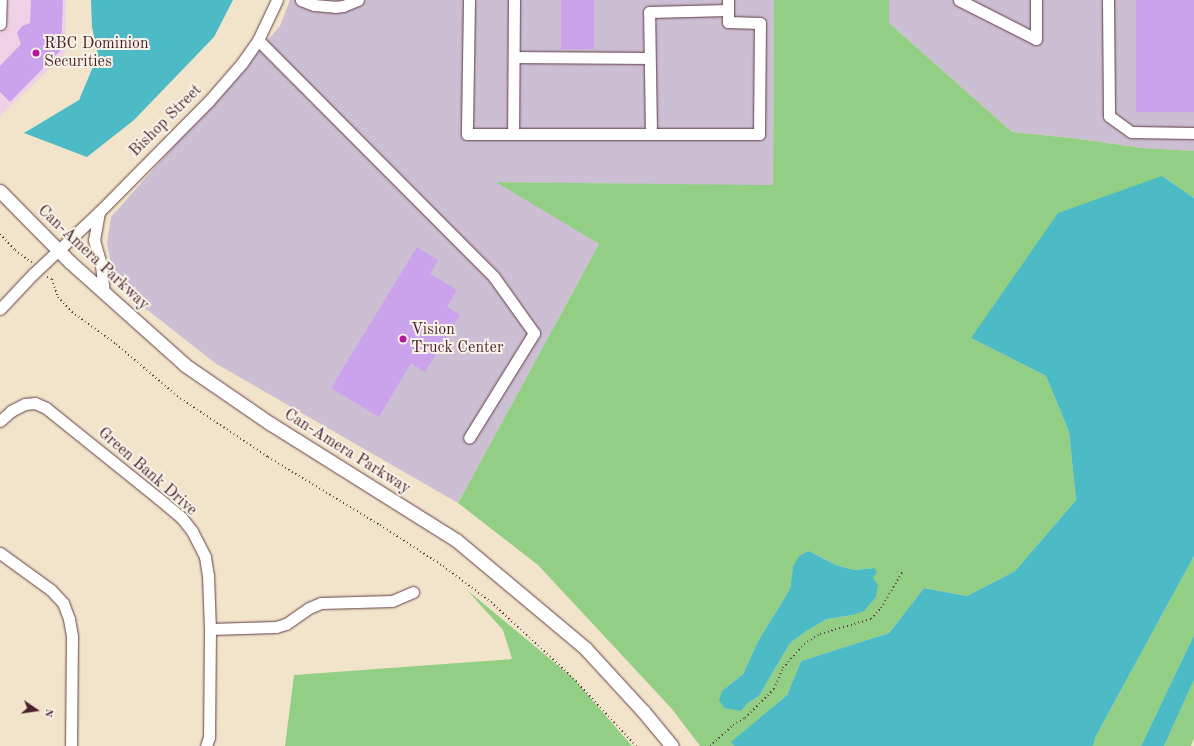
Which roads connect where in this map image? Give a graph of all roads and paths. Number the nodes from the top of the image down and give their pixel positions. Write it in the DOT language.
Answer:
graph roads {
  1 [pos="1,0"];
  2 [pos="277,0"];
  3 [pos="301,0"];
  4 [pos="358,0"];
  5 [pos="469,0"];
  6 [pos="514,0"];
  7 [pos="958,0"];
  8 [pos="1036,0"];
  9 [pos="1108,0"];
  10 [pos="343,3"];
  11 [pos="728,5"];
  12 [pos="0,24"];
  13 [pos="258,40"];
  14 [pos="514,57"];
  15 [pos="650,58"];
  16 [pos="651,133"];
  17 [pos="1194,133"];
  18 [pos="513,134"];
  19 [pos="0,191"];
  20 [pos="99,212"];
  21 [pos="0,234"];
  22 [pos="86,247"];
  23 [pos="58,250"];
  24 [pos="80,251"];
  25 [pos="30,261"];
  26 [pos="47,277"];
  27 [pos="104,292"];
  28 [pos="0,309"];
  29 [pos="0,421"];
  30 [pos="469,438"];
  31 [pos="0,553"];
  32 [pos="903,571"];
  33 [pos="413,592"];
  34 [pos="210,629"];
  35 [pos="71,746"];
  36 [pos="206,746"];
  37 [pos="636,746"];
  38 [pos="672,746"];
  39 [pos="710,746"];
  1 -- 12 [label="street"];
  2 -- 13 [label="street, Bishop Street"];
  3 -- 10 [label="street"];
  4 -- 10 [label="street"];
  5 -- 18 [label="street"];
  6 -- 14 [label="street"];
  7 -- 8 [label="street"];
  9 -- 17 [label="street"];
  11 -- 15 [label="street"];
  11 -- 16 [label="street"];
  13 -- 20 [label="street, Bishop Street"];
  13 -- 30 [label="street"];
  14 -- 15 [label="street"];
  14 -- 18 [label="street"];
  15 -- 16 [label="street"];
  16 -- 18 [label="street"];
  19 -- 23 [label="main road, Can-Amera Parkway"];
  20 -- 23 [label="street, Bishop Street"];
  20 -- 27 [label="street"];
  21 -- 25 [label="path"];
  22 -- 24 [label="path"];
  23 -- 27 [label="main road, Can-Amera Parkway"];
  23 -- 28 [label="street, Bishop Street"];
  26 -- 37 [label="path"];
  27 -- 38 [label="main road, Can-Amera Parkway"];
  29 -- 34 [label="street, Green Bank Drive"];
  31 -- 35 [label="street"];
  32 -- 39 [label="path"];
  33 -- 34 [label="street"];
  34 -- 36 [label="street, Green Bank Drive"];
}
